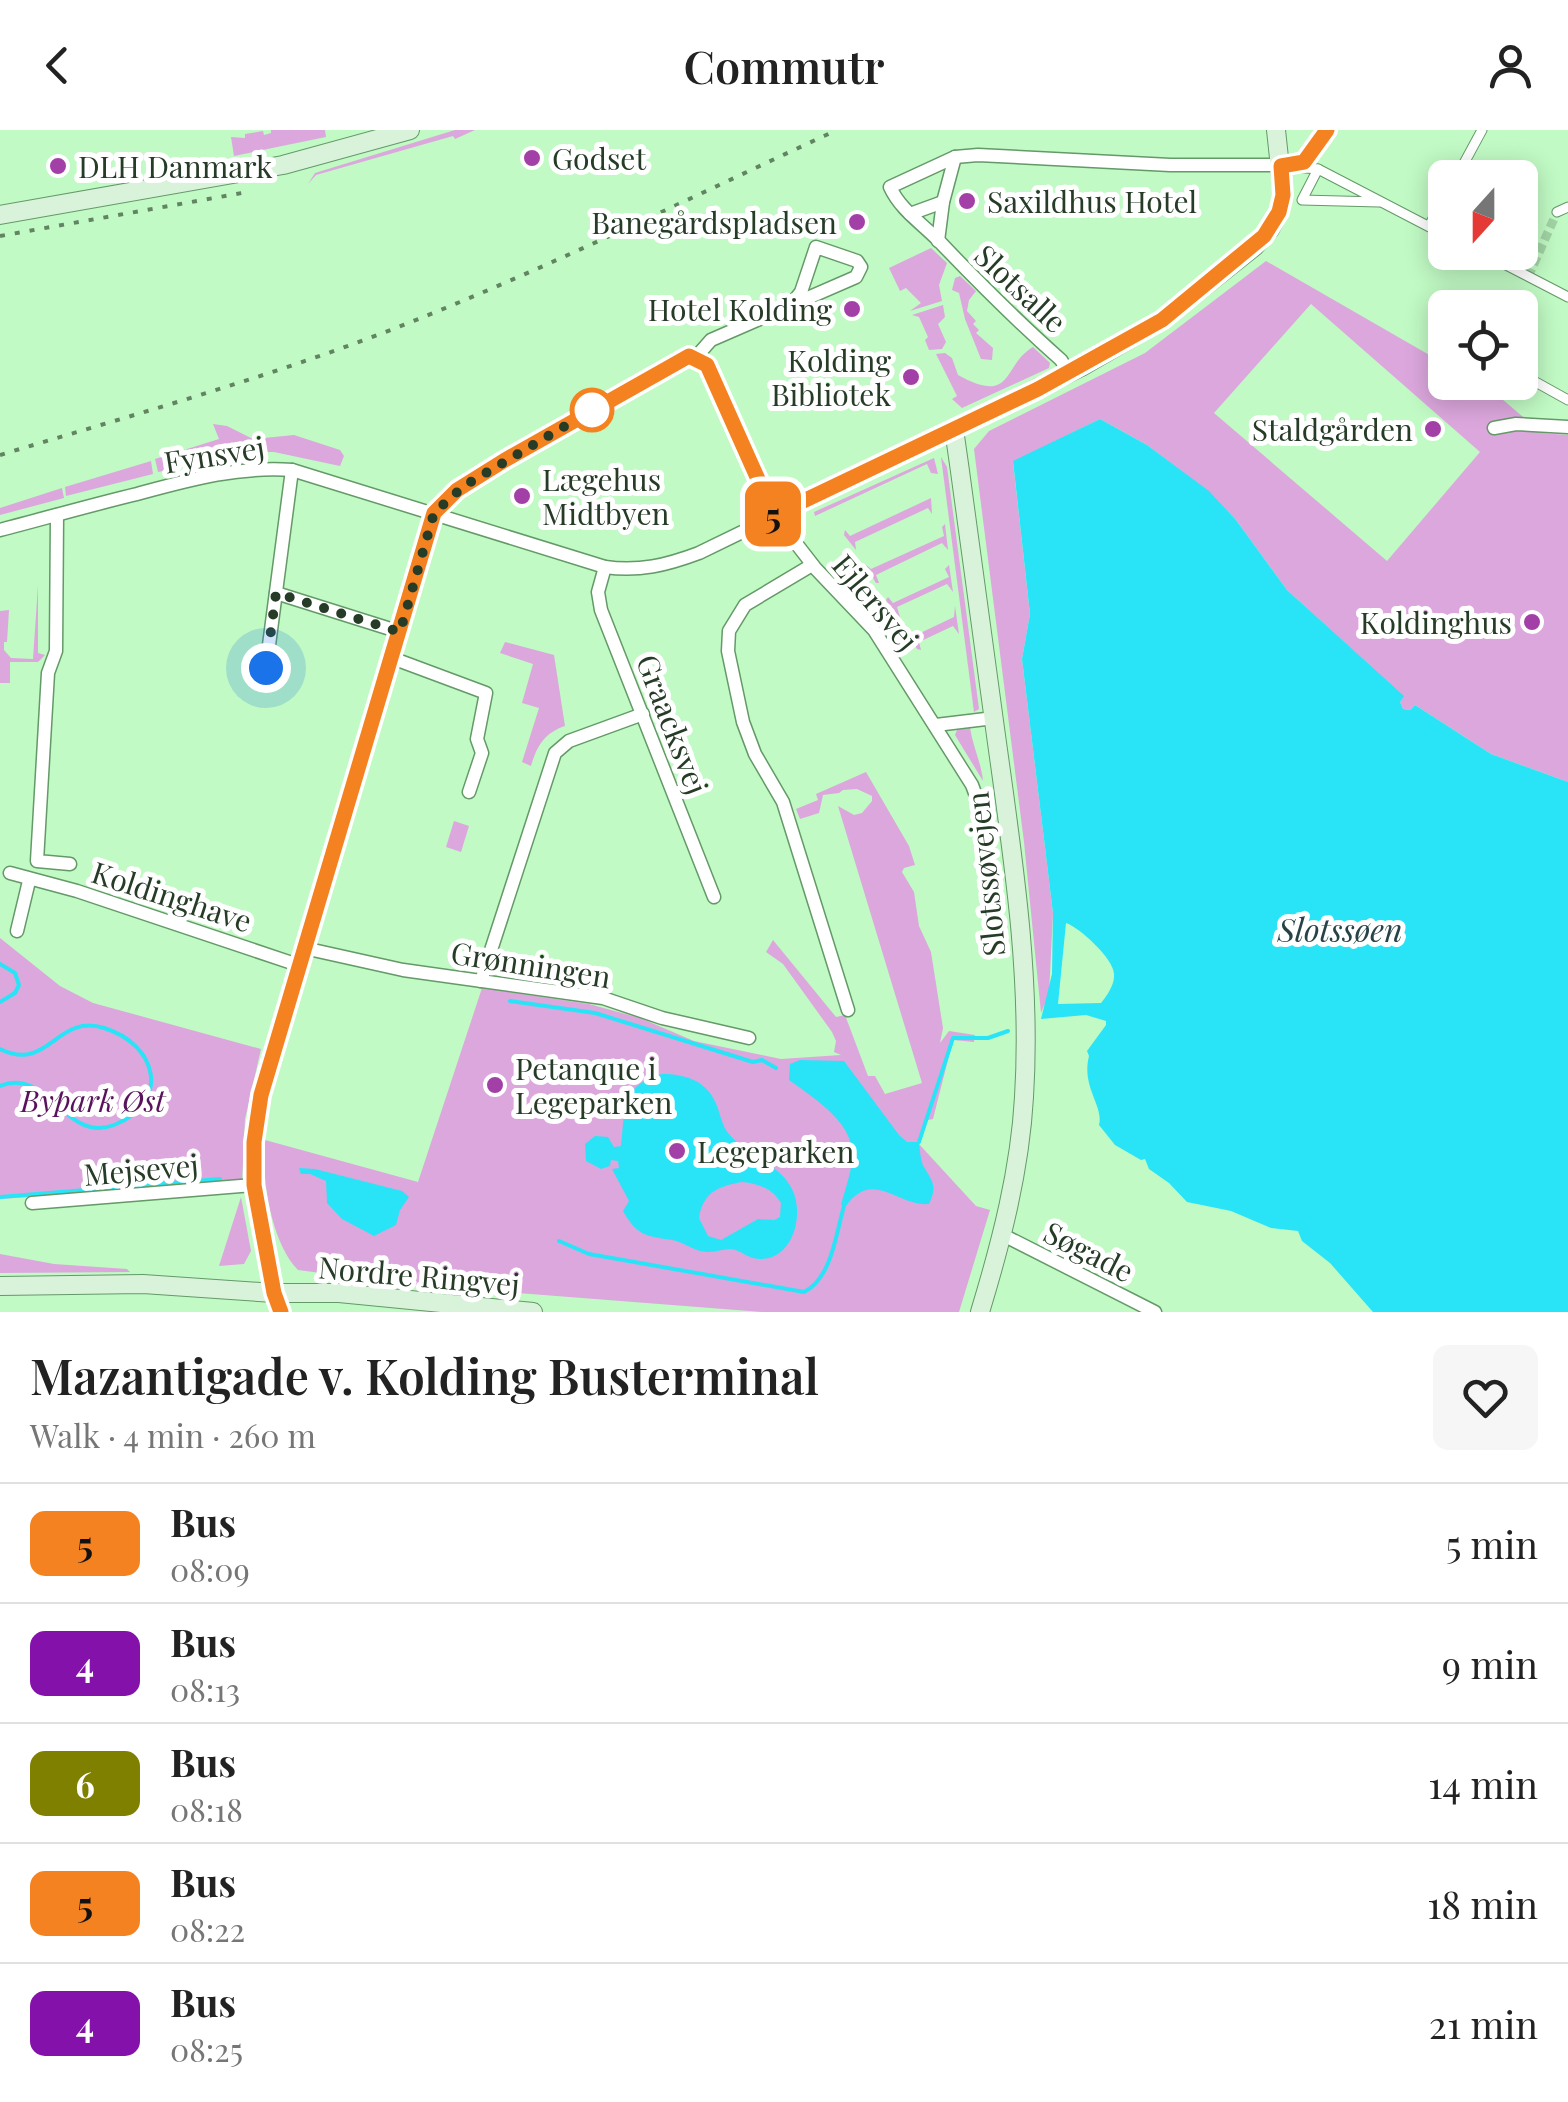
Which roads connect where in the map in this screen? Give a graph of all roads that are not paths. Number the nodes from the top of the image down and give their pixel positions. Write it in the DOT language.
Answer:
graph roads {
  1 [pos="409,130"];
  2 [pos="1276,130"];
  3 [pos="1326,130"];
  4 [pos="1482,130"];
  5 [pos="954,157"];
  6 [pos="1466,160"];
  7 [pos="1281,166"];
  8 [pos="1318,169"];
  9 [pos="943,202"];
  10 [pos="1382,202"];
  11 [pos="1568,207"];
  12 [pos="1557,212"];
  13 [pos="0,214"];
  14 [pos="910,214"];
  15 [pos="1428,225"];
  16 [pos="938,240"];
  17 [pos="1516,270"];
  18 [pos="1568,296"];
  19 [pos="792,302"];
  20 [pos="696,357"];
  21 [pos="1069,372"];
  22 [pos="1538,383"];
  23 [pos="1568,400"];
  24 [pos="1568,427"];
  25 [pos="1494,428"];
  26 [pos="954,429"];
  27 [pos="292,470"];
  28 [pos="434,513"];
  29 [pos="57,515"];
  30 [pos="774,515"];
  31 [pos="0,530"];
  32 [pos="812,565"];
  33 [pos="605,567"];
  34 [pos="276,593"];
  35 [pos="400,632"];
  36 [pos="392,658"];
  37 [pos="266,668"];
  38 [pos="643,714"];
  39 [pos="994,718"];
  40 [pos="936,726"];
  41 [pos="470,792"];
  42 [pos="70,864"];
  43 [pos="986,864"];
  44 [pos="10,873"];
  45 [pos="29,881"];
  46 [pos="714,897"];
  47 [pos="17,931"];
  48 [pos="304,948"];
  49 [pos="298,965"];
  50 [pos="481,981"];
  51 [pos="848,1010"];
  52 [pos="749,1038"];
  53 [pos="254,1185"];
  54 [pos="32,1203"];
  55 [pos="1001,1234"];
  56 [pos="0,1286"];
  57 [pos="274,1293"];
  58 [pos="280,1312"];
  59 [pos="534,1312"];
  60 [pos="980,1312"];
  61 [pos="1155,1312"];
  1 -- 13 [label="main road"];
  2 -- 7 [label="main road"];
  3 -- 7 [label="street"];
  4 -- 6 [label="street"];
  5 -- 7 [label="street"];
  5 -- 9 [label="street"];
  5 -- 14 [label="street"];
  7 -- 8 [label="street"];
  7 -- 21 [label="main road"];
  8 -- 10 [label="street"];
  8 -- 10 [label="street"];
  9 -- 14 [label="street"];
  9 -- 16 [label="street"];
  10 -- 15 [label="street"];
  11 -- 12 [label="street"];
  14 -- 16 [label="street"];
  16 -- 21 [label="street, Slotsalle"];
  17 -- 18 [label="street"];
  19 -- 19 [label="street"];
  19 -- 20 [label="street"];
  20 -- 28 [label="street"];
  20 -- 30 [label="street, Ejlersvej"];
  21 -- 26 [label="main road"];
  22 -- 23 [label="street"];
  24 -- 25 [label="street"];
  26 -- 30 [label="street, Fynsvej"];
  26 -- 39 [label="main road, Slotssøvejen"];
  27 -- 28 [label="street, Fynsvej"];
  27 -- 29 [label="street, Fynsvej"];
  27 -- 34 [label="street"];
  28 -- 33 [label="street, Fynsvej"];
  28 -- 35 [label="street"];
  29 -- 31 [label="street, Fynsvej"];
  29 -- 42 [label="street"];
  30 -- 32 [label="street, Ejlersvej"];
  30 -- 33 [label="street, Fynsvej"];
  32 -- 40 [label="street, Ejlersvej"];
  32 -- 51 [label="street"];
  33 -- 38 [label="street, Graacksvej"];
  34 -- 35 [label="street"];
  34 -- 37 [label="street"];
  35 -- 36 [label="street"];
  36 -- 41 [label="street"];
  36 -- 48 [label="street"];
  38 -- 46 [label="street, Graacksvej"];
  38 -- 50 [label="street"];
  39 -- 40 [label="street"];
  39 -- 55 [label="main road, Slotssøvejen"];
  40 -- 43 [label="street, Ejlersvej"];
  44 -- 45 [label="street, Koldinghave"];
  45 -- 47 [label="street"];
  45 -- 49 [label="street, Koldinghave"];
  48 -- 49 [label="street"];
  48 -- 50 [label="street, Grønningen"];
  49 -- 53 [label="street"];
  50 -- 52 [label="street, Grønningen"];
  53 -- 54 [label="street, Mejsevej"];
  53 -- 57 [label="street"];
  55 -- 60 [label="main road, Slotssøvejen"];
  55 -- 61 [label="street, Søgade"];
  56 -- 57 [label="main road, Nordre Ringvej"];
  57 -- 58 [label="street"];
  57 -- 59 [label="main road, Nordre Ringvej"];
}
